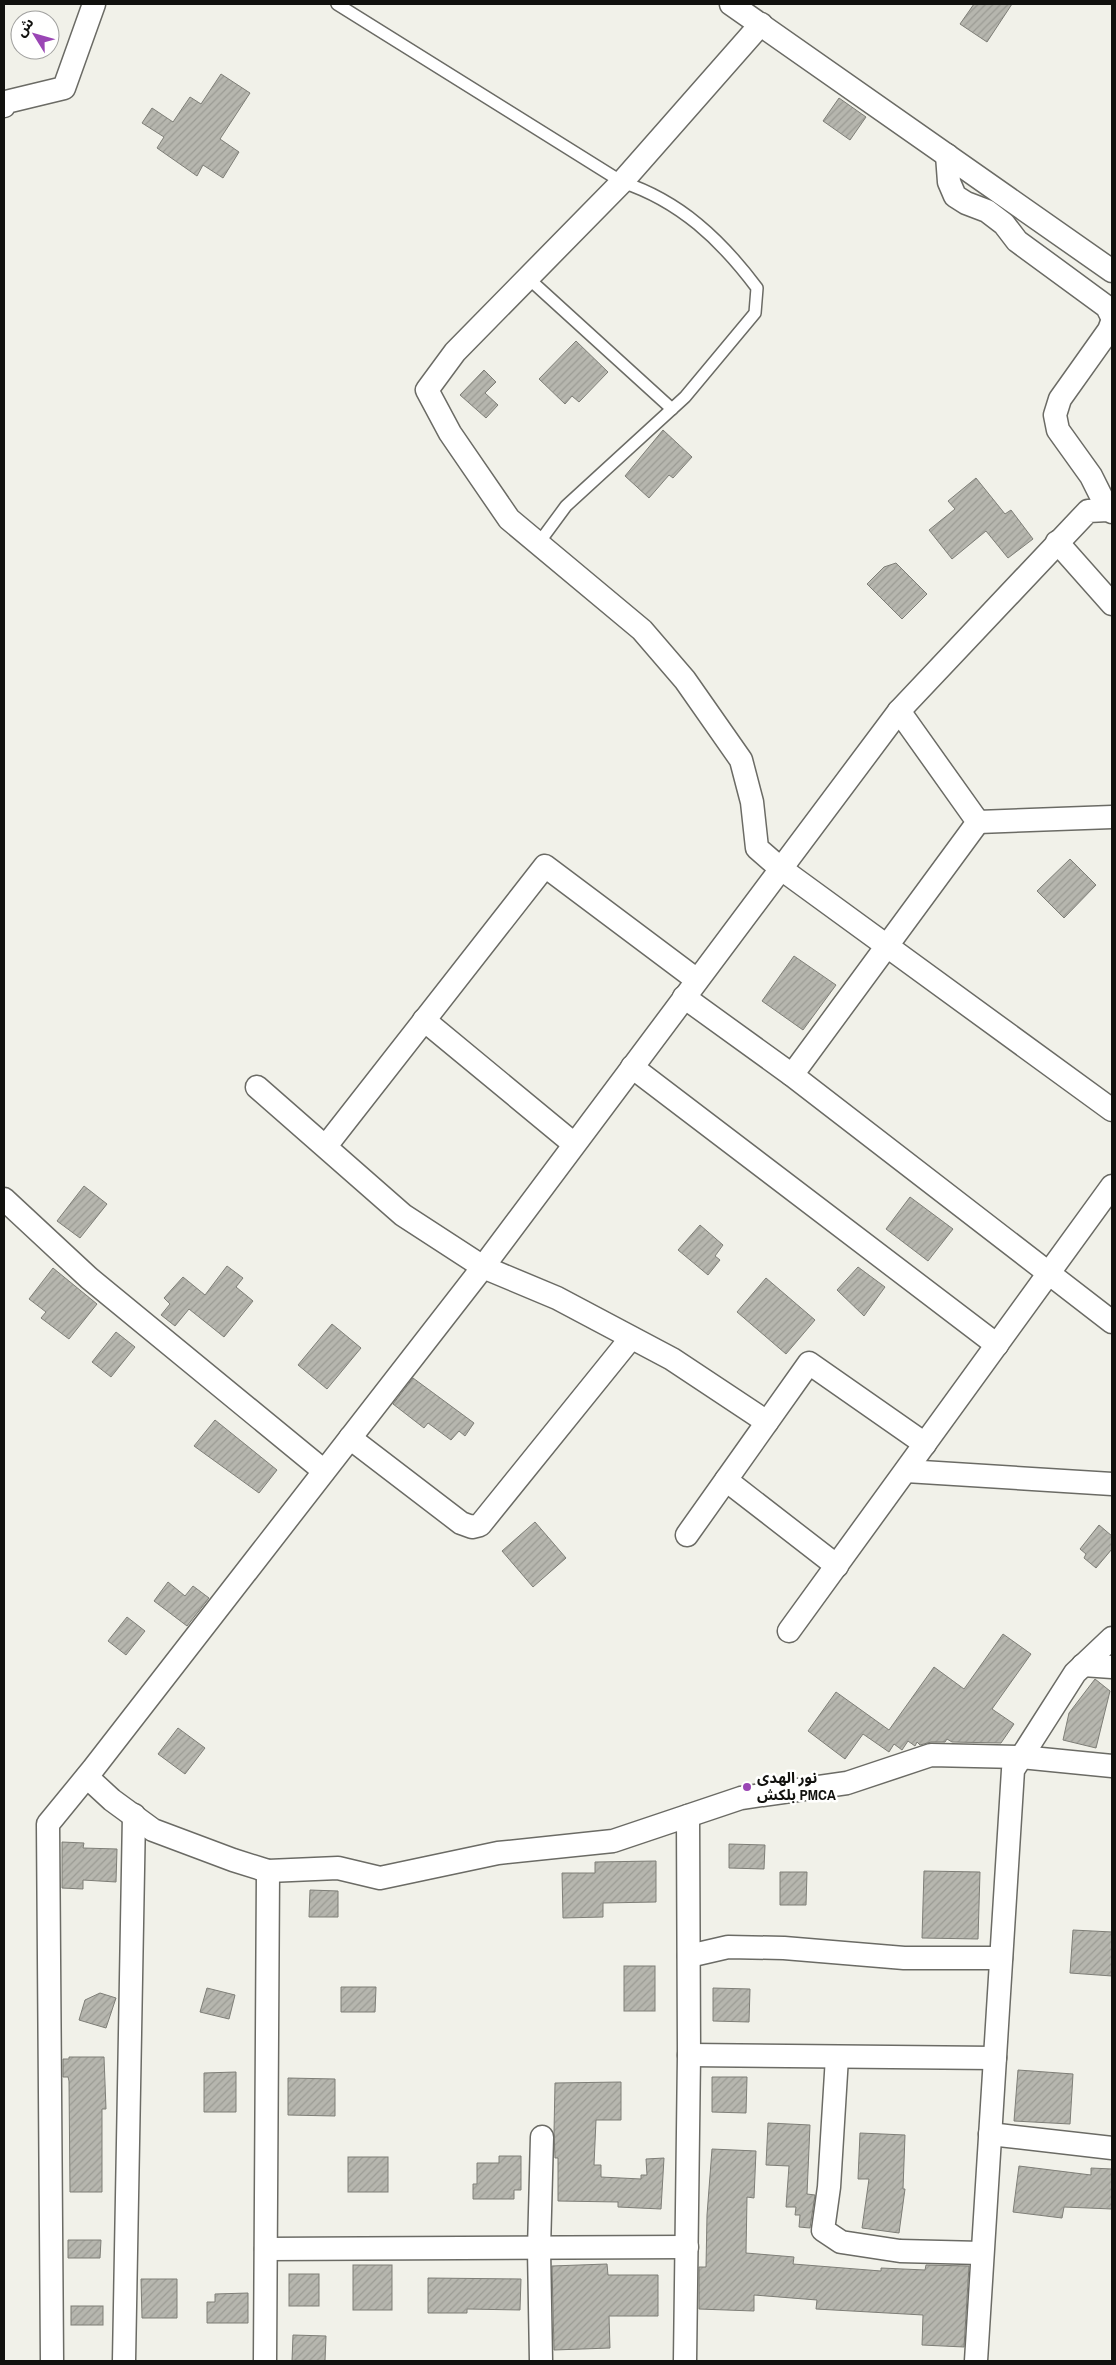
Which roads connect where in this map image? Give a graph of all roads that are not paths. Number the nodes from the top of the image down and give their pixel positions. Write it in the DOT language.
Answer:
graph roads {
  1 [pos="94,4"];
  2 [pos="337,4"];
  3 [pos="731,4"];
  4 [pos="761,24"];
  5 [pos="4,106"];
  6 [pos="947,155"];
  7 [pos="622,182"];
  8 [pos="1112,271"];
  9 [pos="528,278"];
  10 [pos="1112,317"];
  11 [pos="1112,322"];
  12 [pos="672,409"];
  13 [pos="1110,511"];
  14 [pos="1057,542"];
  15 [pos="538,544"];
  16 [pos="1112,604"];
  17 [pos="899,710"];
  18 [pos="1112,817"];
  19 [pos="978,822"];
  20 [pos="780,868"];
  21 [pos="888,946"];
  22 [pos="691,988"];
  23 [pos="424,1020"];
  24 [pos="632,1067"];
  25 [pos="792,1075"];
  26 [pos="257,1087"];
  27 [pos="1112,1110"];
  28 [pos="574,1144"];
  29 [pos="326,1146"];
  30 [pos="1112,1186"];
  31 [pos="4,1199"];
  32 [pos="483,1267"];
  33 [pos="1049,1274"];
  34 [pos="1112,1322"];
  35 [pos="632,1338"];
  36 [pos="997,1345"];
  37 [pos="767,1422"];
  38 [pos="350,1438"];
  39 [pos="925,1444"];
  40 [pos="324,1471"];
  41 [pos="906,1471"];
  42 [pos="726,1480"];
  43 [pos="1112,1484"];
  44 [pos="687,1535"];
  45 [pos="837,1566"];
  46 [pos="789,1631"];
  47 [pos="1112,1638"];
  48 [pos="1083,1666"];
  49 [pos="1112,1667"];
  50 [pos="1021,1757"];
  51 [pos="1112,1766"];
  52 [pos="87,1777"];
  53 [pos="134,1815"];
  54 [pos="688,1816"];
  55 [pos="268,1871"];
  56 [pos="689,1956"];
  57 [pos="1001,1958"];
  58 [pos="689,2055"];
  59 [pos="837,2057"];
  60 [pos="995,2058"];
  61 [pos="990,2134"];
  62 [pos="542,2137"];
  63 [pos="1112,2148"];
  64 [pos="687,2247"];
  65 [pos="266,2249"];
  66 [pos="539,2249"];
  67 [pos="981,2253"];
  68 [pos="52,2361"];
  69 [pos="124,2361"];
  70 [pos="265,2361"];
  71 [pos="541,2361"];
  72 [pos="685,2361"];
  73 [pos="976,2361"];
  1 -- 5 [label="street"];
  2 -- 7 [label="lane"];
  3 -- 4 [label="street"];
  4 -- 6 [label="street"];
  4 -- 7 [label="street"];
  6 -- 8 [label="street"];
  6 -- 10 [label="street"];
  7 -- 9 [label="street"];
  7 -- 12 [label="lane"];
  9 -- 12 [label="lane"];
  9 -- 15 [label="street"];
  11 -- 13 [label="street"];
  12 -- 15 [label="lane"];
  13 -- 14 [label="street"];
  14 -- 16 [label="street"];
  14 -- 17 [label="street"];
  15 -- 20 [label="street"];
  17 -- 19 [label="street"];
  17 -- 20 [label="street"];
  18 -- 19 [label="street"];
  19 -- 21 [label="street"];
  20 -- 21 [label="street"];
  20 -- 22 [label="street"];
  21 -- 25 [label="street"];
  21 -- 27 [label="street"];
  22 -- 23 [label="street"];
  22 -- 24 [label="street"];
  22 -- 25 [label="street"];
  23 -- 28 [label="street"];
  23 -- 29 [label="street"];
  24 -- 28 [label="street"];
  24 -- 36 [label="street"];
  25 -- 33 [label="street"];
  26 -- 29 [label="street"];
  28 -- 32 [label="street"];
  29 -- 32 [label="street"];
  30 -- 33 [label="street"];
  31 -- 40 [label="street"];
  32 -- 35 [label="street"];
  32 -- 38 [label="street"];
  33 -- 34 [label="street"];
  33 -- 36 [label="street"];
  35 -- 37 [label="street"];
  35 -- 38 [label="street"];
  36 -- 39 [label="street"];
  37 -- 39 [label="street"];
  37 -- 42 [label="street"];
  38 -- 40 [label="street"];
  39 -- 41 [label="street"];
  40 -- 52 [label="street"];
  41 -- 43 [label="street"];
  41 -- 45 [label="street"];
  42 -- 44 [label="street"];
  42 -- 45 [label="street"];
  45 -- 46 [label="street"];
  47 -- 48 [label="street"];
  48 -- 49 [label="street"];
  48 -- 50 [label="street"];
  50 -- 51 [label="street"];
  50 -- 54 [label="street"];
  50 -- 57 [label="street"];
  52 -- 53 [label="street"];
  52 -- 68 [label="street"];
  53 -- 55 [label="street"];
  53 -- 69 [label="street"];
  54 -- 55 [label="street"];
  54 -- 56 [label="street"];
  55 -- 65 [label="street"];
  56 -- 57 [label="street"];
  56 -- 58 [label="street"];
  57 -- 60 [label="street"];
  58 -- 59 [label="street"];
  58 -- 64 [label="street"];
  59 -- 60 [label="street"];
  59 -- 67 [label="street"];
  60 -- 61 [label="street"];
  61 -- 63 [label="street"];
  61 -- 67 [label="street"];
  62 -- 66 [label="street"];
  64 -- 66 [label="street"];
  64 -- 72 [label="street"];
  65 -- 66 [label="street"];
  65 -- 70 [label="street"];
  66 -- 71 [label="street"];
  67 -- 73 [label="street"];
}
